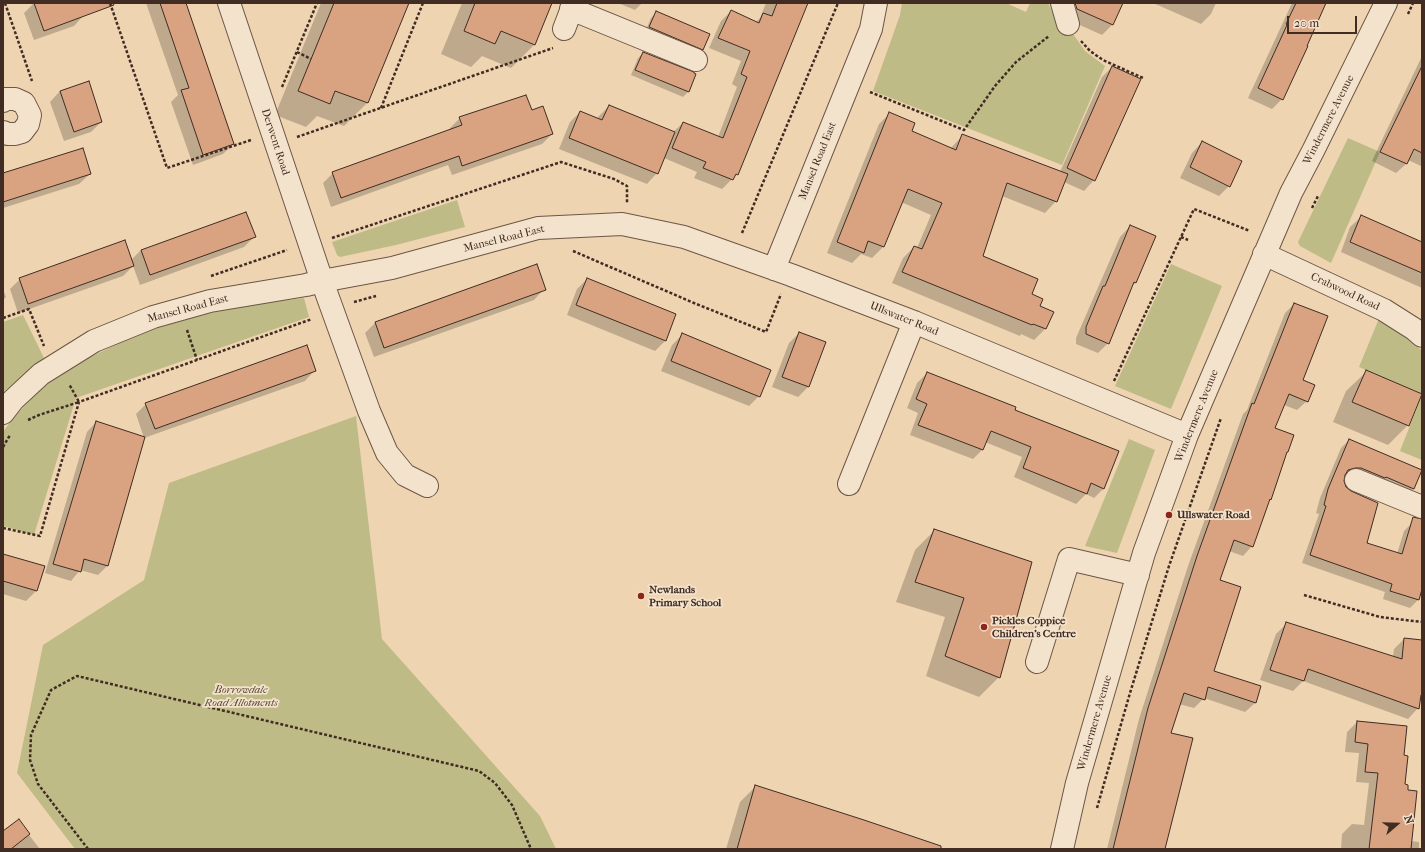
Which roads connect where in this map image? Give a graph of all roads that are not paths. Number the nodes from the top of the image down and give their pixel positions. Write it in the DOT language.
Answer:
graph roads {
  1 [pos="229,3"];
  2 [pos="876,3"];
  3 [pos="1062,3"];
  4 [pos="1386,3"];
  5 [pos="570,14"];
  6 [pos="1068,24"];
  7 [pos="696,60"];
  8 [pos="4,98"];
  9 [pos="3,132"];
  10 [pos="1267,247"];
  11 [pos="774,269"];
  12 [pos="322,280"];
  13 [pos="914,322"];
  14 [pos="1422,336"];
  15 [pos="8,422"];
  16 [pos="1187,436"];
  17 [pos="1356,480"];
  18 [pos="849,484"];
  19 [pos="427,486"];
  20 [pos="1422,507"];
  21 [pos="1138,575"];
  22 [pos="1037,662"];
  23 [pos="1062,849"];
  1 -- 12 [label="street, Derwent Road"];
  2 -- 11 [label="street, Mansel Road East"];
  3 -- 6 [label="street"];
  4 -- 10 [label="street, Windermere Avenue"];
  5 -- 7 [label="street"];
  8 -- 9 [label="street"];
  10 -- 14 [label="street, Crabwood Road"];
  10 -- 16 [label="street, Windermere Avenue"];
  11 -- 12 [label="street, Mansel Road East"];
  11 -- 13 [label="street, Ullswater Road"];
  12 -- 15 [label="street, Mansel Road East"];
  12 -- 19 [label="street, Derwent Road"];
  13 -- 16 [label="street, Ullswater Road"];
  13 -- 18 [label="street"];
  16 -- 21 [label="street, Windermere Avenue"];
  17 -- 20 [label="street"];
  21 -- 22 [label="street"];
  21 -- 23 [label="street, Windermere Avenue"];
}
